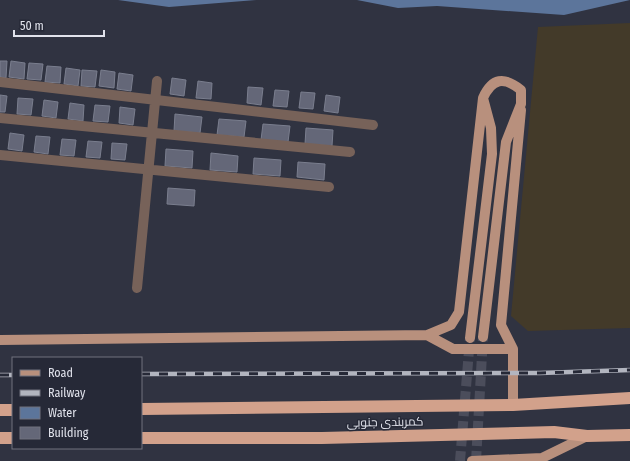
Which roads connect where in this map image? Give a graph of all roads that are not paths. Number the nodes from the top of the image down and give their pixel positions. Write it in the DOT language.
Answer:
graph roads {
  1 [pos="157,81"];
  2 [pos="0,82"];
  3 [pos="483,98"];
  4 [pos="155,100"];
  5 [pos="521,104"];
  6 [pos="0,118"];
  7 [pos="373,125"];
  8 [pos="152,133"];
  9 [pos="350,152"];
  10 [pos="0,155"];
  11 [pos="148,170"];
  12 [pos="328,187"];
  13 [pos="137,288"];
  14 [pos="427,335"];
  15 [pos="483,337"];
  16 [pos="470,338"];
  17 [pos="0,340"];
  18 [pos="513,349"];
  19 [pos="630,398"];
  20 [pos="512,405"];
  21 [pos="142,409"];
  22 [pos="0,410"];
  23 [pos="12,410"];
  24 [pos="630,435"];
  25 [pos="587,436"];
  26 [pos="0,438"];
  27 [pos="12,438"];
  28 [pos="142,438"];
  29 [pos="524,460"];
  30 [pos="472,461"];
  1 -- 4 [label="lane"];
  2 -- 4 [label="lane"];
  3 -- 5 [label="main road"];
  3 -- 14 [label="main road"];
  3 -- 16 [label="main road"];
  4 -- 7 [label="lane"];
  4 -- 8 [label="lane"];
  5 -- 15 [label="main road"];
  5 -- 18 [label="main road"];
  6 -- 8 [label="lane"];
  8 -- 9 [label="lane"];
  8 -- 11 [label="lane"];
  10 -- 11 [label="lane"];
  11 -- 12 [label="lane"];
  11 -- 13 [label="lane"];
  14 -- 17 [label="main road"];
  14 -- 18 [label="main road"];
  18 -- 20 [label="main road"];
  19 -- 20 [label="highway, کمربندی جنوبی"];
  20 -- 21 [label="highway, کمربندی جنوبی"];
  22 -- 23 [label="highway"];
  24 -- 25 [label="highway, کمربندی جنوبی"];
  25 -- 28 [label="highway, کمربندی جنوبی"];
  25 -- 29 [label="main road"];
  26 -- 27 [label="highway"];
  29 -- 30 [label="main road"];
}
